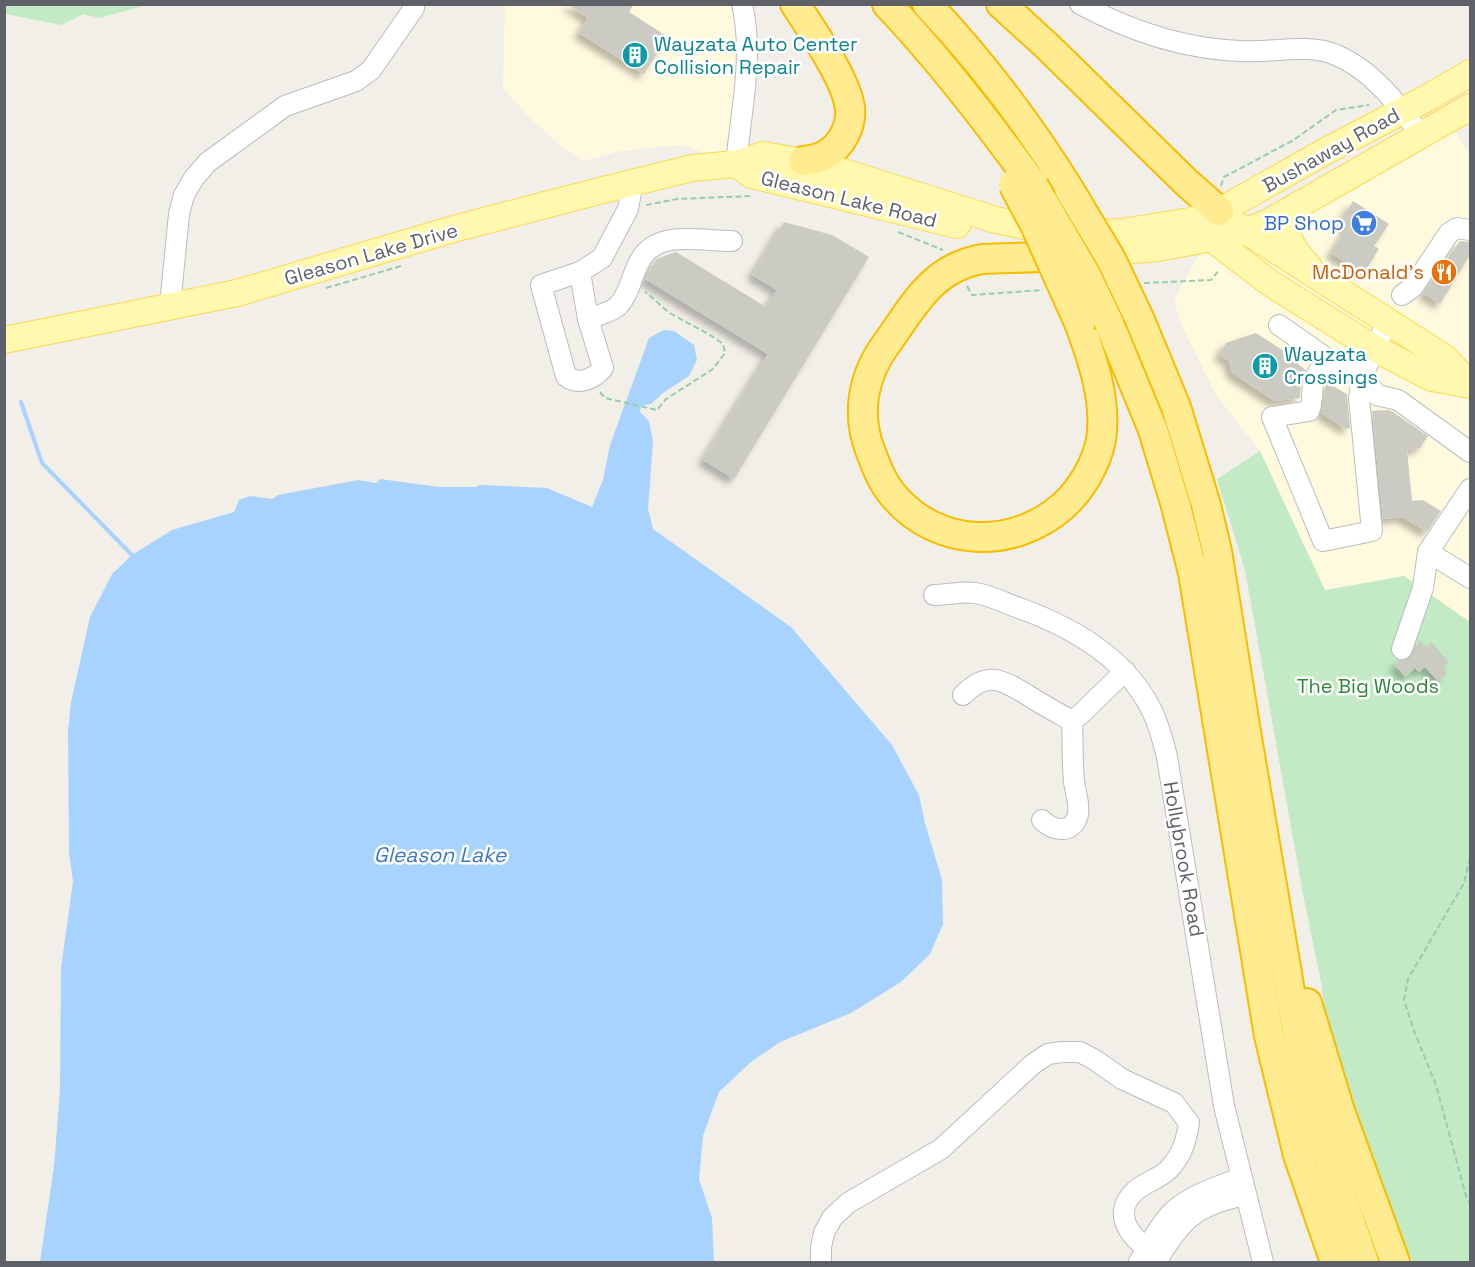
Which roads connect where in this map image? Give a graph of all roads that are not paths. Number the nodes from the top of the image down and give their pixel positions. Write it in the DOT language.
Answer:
graph roads {
  1 [pos="742,4"];
  2 [pos="795,4"];
  3 [pos="888,4"];
  4 [pos="927,4"];
  5 [pos="1001,4"];
  6 [pos="1026,4"];
  7 [pos="1080,4"];
  8 [pos="414,8"];
  9 [pos="1470,73"];
  10 [pos="1470,107"];
  11 [pos="1403,110"];
  12 [pos="1421,136"];
  13 [pos="1152,149"];
  14 [pos="803,161"];
  15 [pos="736,164"];
  16 [pos="633,182"];
  17 [pos="1024,185"];
  18 [pos="1301,202"];
  19 [pos="1219,211"];
  20 [pos="1190,221"];
  21 [pos="1244,230"];
  22 [pos="1470,230"];
  23 [pos="1212,238"];
  24 [pos="732,241"];
  25 [pos="1085,255"];
  26 [pos="580,272"];
  27 [pos="1321,280"];
  28 [pos="1402,295"];
  29 [pos="170,306"];
  30 [pos="588,319"];
  31 [pos="1387,322"];
  32 [pos="1279,325"];
  33 [pos="4,340"];
  34 [pos="1374,348"];
  35 [pos="1326,358"];
  36 [pos="1362,377"];
  37 [pos="1470,385"];
  38 [pos="1470,452"];
  39 [pos="1470,489"];
  40 [pos="1428,552"];
  41 [pos="1470,578"];
  42 [pos="934,595"];
  43 [pos="1402,649"];
  44 [pos="1125,671"];
  45 [pos="963,695"];
  46 [pos="1072,721"];
  47 [pos="1042,820"];
  48 [pos="1278,922"];
  49 [pos="1352,1147"];
  50 [pos="1243,1187"];
  51 [pos="1150,1257"];
  52 [pos="821,1263"];
  53 [pos="1263,1263"];
  54 [pos="1335,1263"];
  55 [pos="1364,1263"];
  56 [pos="1395,1263"];
  57 [pos="1405,1263"];
  1 -- 15 [label="street"];
  2 -- 14 [label="highway"];
  3 -- 17 [label="highway"];
  4 -- 48 [label="highway, bridge"];
  5 -- 13 [label="highway"];
  6 -- 13 [label="highway"];
  7 -- 11 [label="street"];
  8 -- 29 [label="street"];
  9 -- 11 [label="main road, Bushaway Road"];
  10 -- 12 [label="main road, Bushaway Road"];
  11 -- 12 [label="street"];
  11 -- 19 [label="main road, Bushaway Road"];
  12 -- 18 [label="main road, Bushaway Road"];
  13 -- 19 [label="highway"];
  14 -- 15 [label="main road, Gleason Lake Road"];
  14 -- 20 [label="main road, Gleason Lake Road"];
  15 -- 16 [label="main road, Gleason Lake Drive"];
  15 -- 25 [label="main road, Gleason Lake Road"];
  16 -- 26 [label="street"];
  16 -- 29 [label="main road, Gleason Lake Drive"];
  17 -- 25 [label="highway, bridge"];
  17 -- 54 [label="highway, bridge"];
  18 -- 21 [label="main road, Bushaway Road"];
  18 -- 27 [label="main road"];
  19 -- 20 [label="main road, Bushaway Road"];
  19 -- 21 [label="main road"];
  20 -- 23 [label="main road"];
  21 -- 23 [label="main road, Bushaway Road"];
  21 -- 27 [label="main road"];
  22 -- 28 [label="street"];
  23 -- 25 [label="main road, Gleason Lake Road"];
  23 -- 34 [label="main road"];
  24 -- 30 [label="street"];
  26 -- 30 [label="street"];
  26 -- 30 [label="street"];
  27 -- 31 [label="main road"];
  29 -- 33 [label="main road, Gleason Lake Drive"];
  31 -- 34 [label="street"];
  31 -- 37 [label="main road"];
  32 -- 35 [label="street"];
  34 -- 36 [label="street"];
  34 -- 37 [label="main road"];
  35 -- 36 [label="street"];
  35 -- 36 [label="street"];
  36 -- 38 [label="street"];
  39 -- 40 [label="street"];
  40 -- 41 [label="street"];
  40 -- 43 [label="street"];
  42 -- 44 [label="street, Hollybrook Road"];
  44 -- 46 [label="street"];
  44 -- 50 [label="street, Hollybrook Road"];
  45 -- 46 [label="street"];
  46 -- 47 [label="street"];
  48 -- 49 [label="highway"];
  48 -- 55 [label="highway"];
  49 -- 56 [label="highway"];
  49 -- 57 [label="highway"];
  50 -- 51 [label="street"];
  50 -- 53 [label="street, Hollybrook Road"];
  51 -- 52 [label="street"];
}
